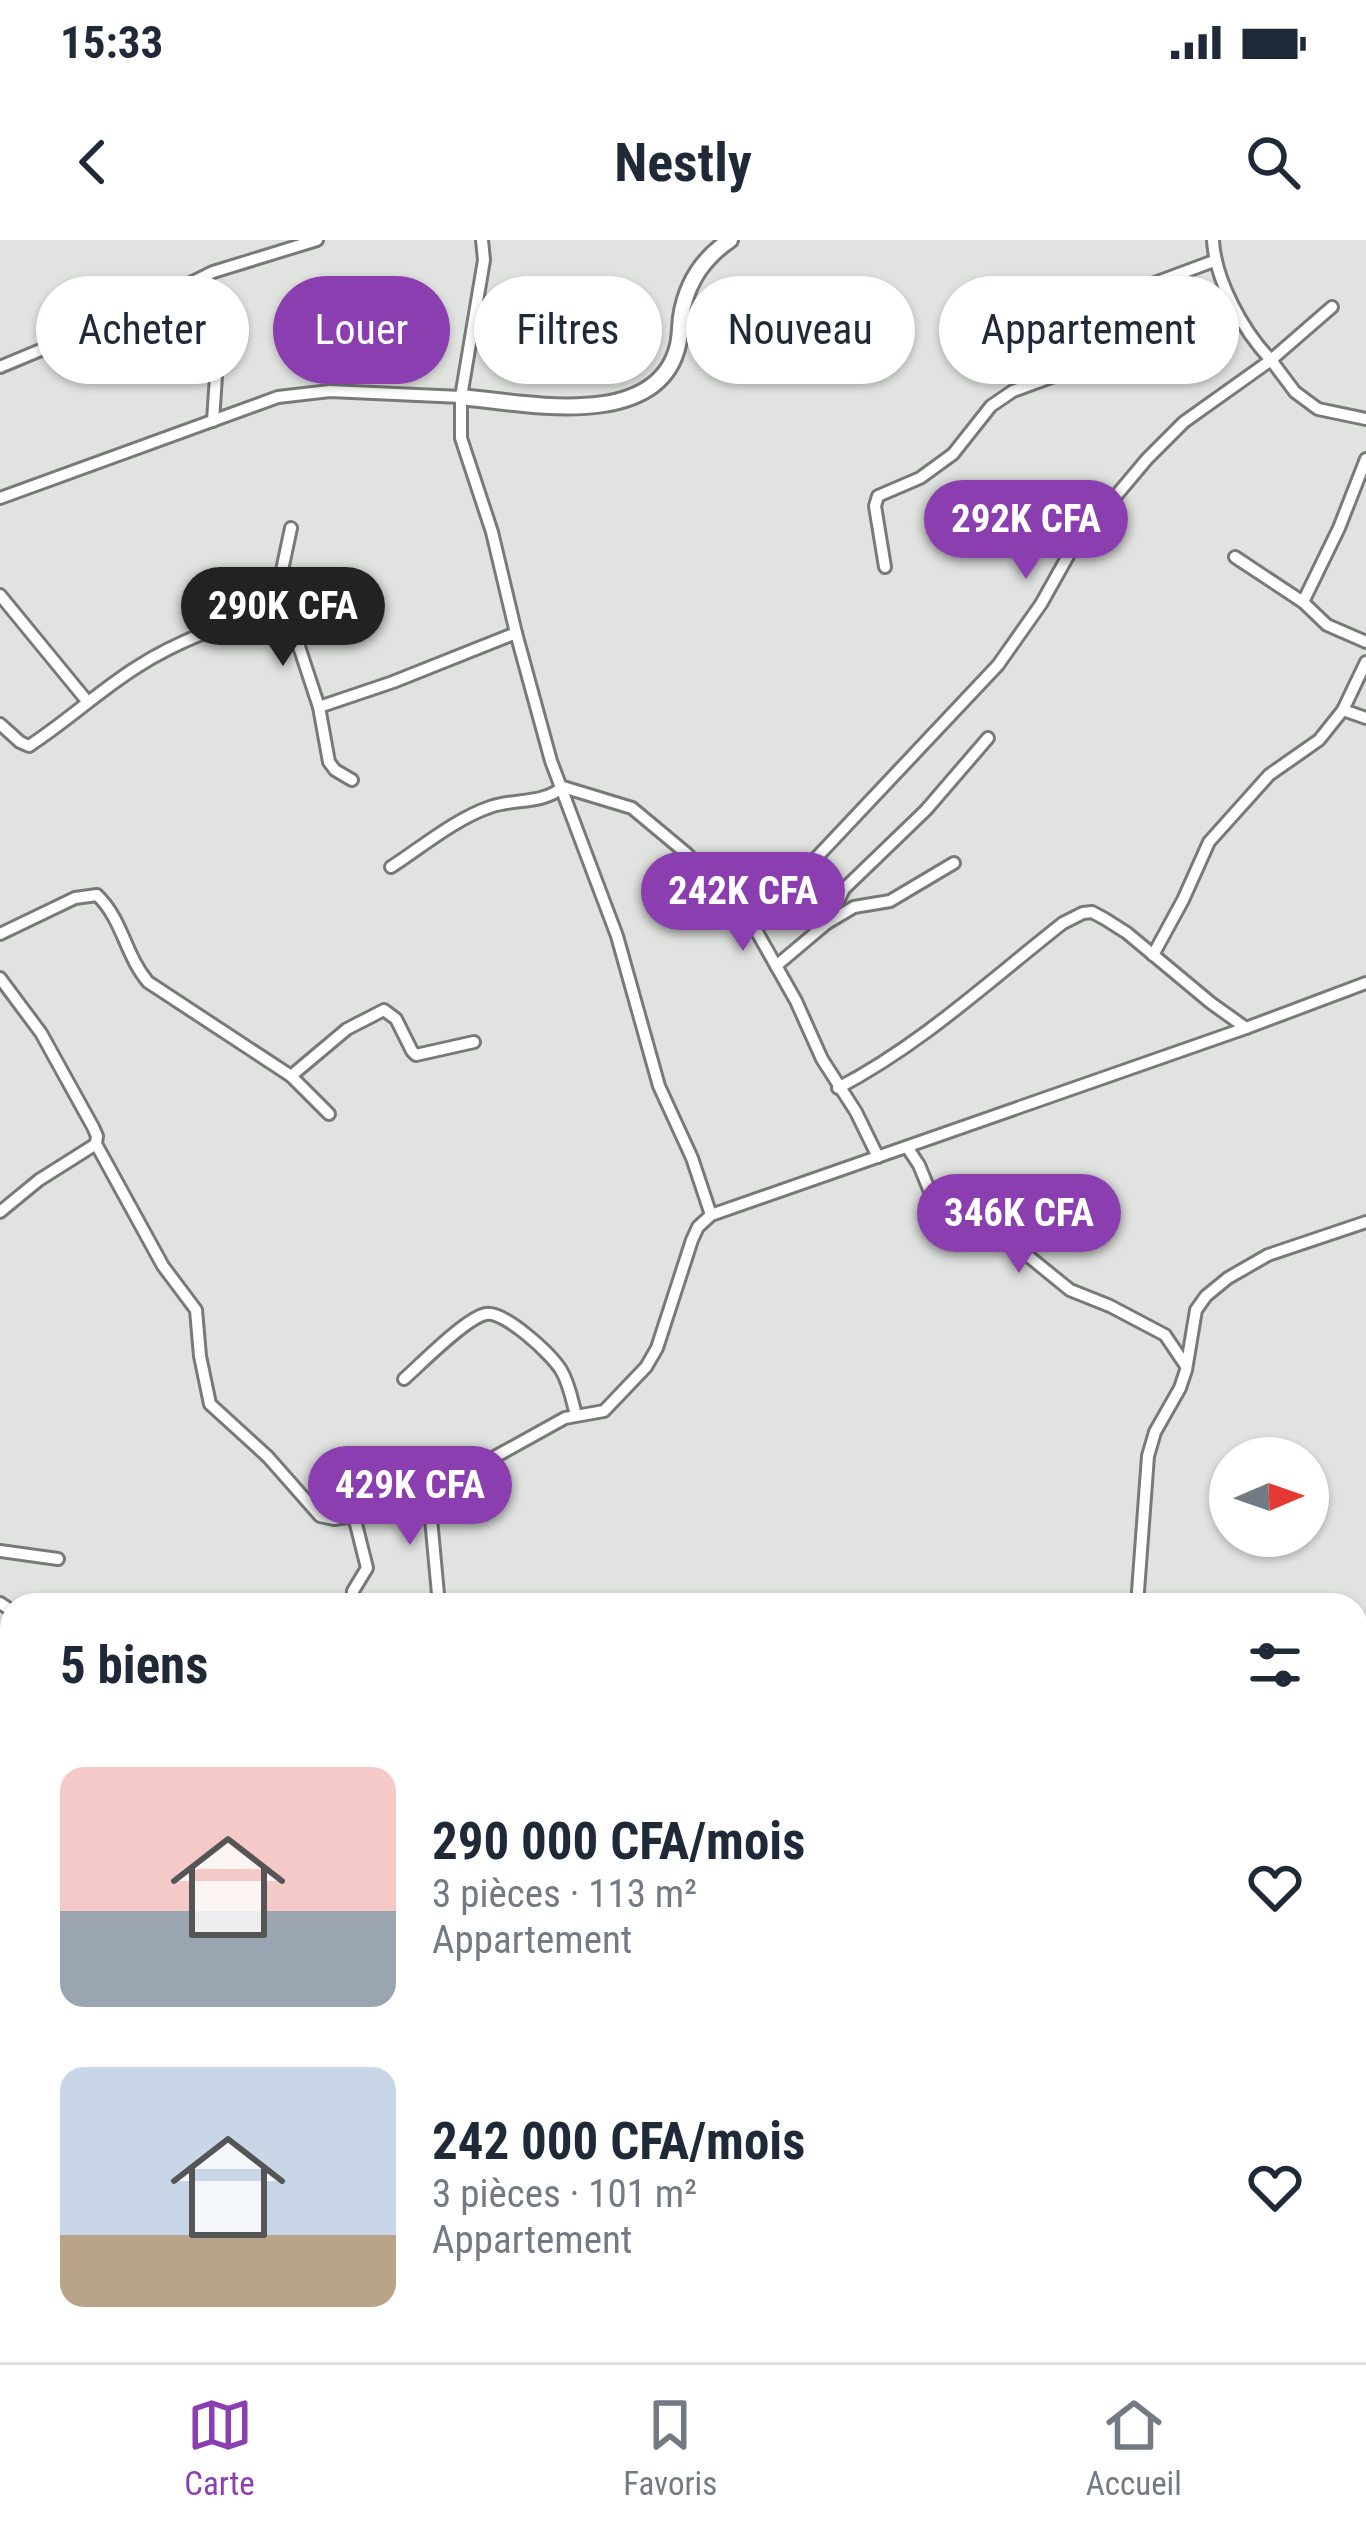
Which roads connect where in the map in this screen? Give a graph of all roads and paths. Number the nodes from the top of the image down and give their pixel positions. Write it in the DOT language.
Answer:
graph roads {
  1 [pos="317,240"];
  2 [pos="482,240"];
  3 [pos="1214,240"];
  4 [pos="722,243"];
  5 [pos="1214,261"];
  6 [pos="206,276"];
  7 [pos="1174,276"];
  8 [pos="1332,307"];
  9 [pos="1241,321"];
  10 [pos="36,352"];
  11 [pos="1271,360"];
  12 [pos="0,367"];
  13 [pos="216,384"];
  14 [pos="461,397"];
  15 [pos="1366,419"];
  16 [pos="213,421"];
  17 [pos="1366,460"];
  18 [pos="0,498"];
  19 [pos="292,528"];
  20 [pos="1235,557"];
  21 [pos="885,567"];
  22 [pos="0,596"];
  23 [pos="1303,602"];
  24 [pos="285,604"];
  25 [pos="516,633"];
  26 [pos="1366,643"];
  27 [pos="1366,662"];
  28 [pos="87,701"];
  29 [pos="319,707"];
  30 [pos="1343,710"];
  31 [pos="1366,718"];
  32 [pos="0,724"];
  33 [pos="988,738"];
  34 [pos="352,780"];
  35 [pos="563,787"];
  36 [pos="954,863"];
  37 [pos="391,867"];
  38 [pos="827,923"];
  39 [pos="753,925"];
  40 [pos="0,934"];
  41 [pos="1153,956"];
  42 [pos="776,966"];
  43 [pos="0,978"];
  44 [pos="1366,982"];
  45 [pos="1246,1028"];
  46 [pos="474,1042"];
  47 [pos="291,1076"];
  48 [pos="838,1088"];
  49 [pos="328,1114"];
  50 [pos="96,1144"];
  51 [pos="907,1147"];
  52 [pos="878,1157"];
  53 [pos="0,1212"];
  54 [pos="712,1215"];
  55 [pos="1366,1222"];
  56 [pos="1186,1366"];
  57 [pos="404,1379"];
  58 [pos="576,1415"];
  59 [pos="428,1486"];
  60 [pos="354,1516"];
  61 [pos="0,1551"];
  62 [pos="58,1559"];
  63 [pos="353,1593"];
  64 [pos="438,1593"];
  65 [pos="1138,1593"];
  1 -- 6 [label="street"];
  2 -- 14 [label="street"];
  3 -- 5 [label="street"];
  4 -- 14 [label="street"];
  5 -- 7 [label="street"];
  5 -- 9 [label="street"];
  8 -- 11 [label="street"];
  9 -- 11 [label="street"];
  9 -- 21 [label="street"];
  10 -- 12 [label="street"];
  11 -- 15 [label="street"];
  11 -- 39 [label="street"];
  13 -- 16 [label="street"];
  14 -- 16 [label="street"];
  14 -- 25 [label="street"];
  16 -- 18 [label="street"];
  17 -- 23 [label="street"];
  19 -- 24 [label="street"];
  20 -- 23 [label="street"];
  22 -- 28 [label="street"];
  23 -- 26 [label="street"];
  24 -- 28 [label="street"];
  24 -- 29 [label="street"];
  25 -- 29 [label="street"];
  25 -- 35 [label="street"];
  27 -- 30 [label="street"];
  28 -- 32 [label="street"];
  29 -- 34 [label="street"];
  30 -- 31 [label="street"];
  30 -- 41 [label="street"];
  33 -- 38 [label="street"];
  35 -- 37 [label="street"];
  35 -- 39 [label="street"];
  35 -- 54 [label="street"];
  36 -- 38 [label="street"];
  38 -- 42 [label="street"];
  39 -- 42 [label="street"];
  40 -- 47 [label="street"];
  41 -- 45 [label="street"];
  41 -- 48 [label="street"];
  42 -- 48 [label="street"];
  43 -- 50 [label="street"];
  44 -- 45 [label="street"];
  45 -- 51 [label="street"];
  46 -- 47 [label="street"];
  47 -- 49 [label="street"];
  48 -- 52 [label="street"];
  50 -- 53 [label="street"];
  50 -- 60 [label="street"];
  51 -- 52 [label="street"];
  51 -- 56 [label="street"];
  52 -- 54 [label="street"];
  54 -- 58 [label="street"];
  55 -- 56 [label="street"];
  56 -- 65 [label="street"];
  57 -- 58 [label="street"];
  58 -- 59 [label="street"];
  59 -- 60 [label="street"];
  59 -- 64 [label="street"];
  60 -- 63 [label="street"];
  61 -- 62 [label="street"];
}
